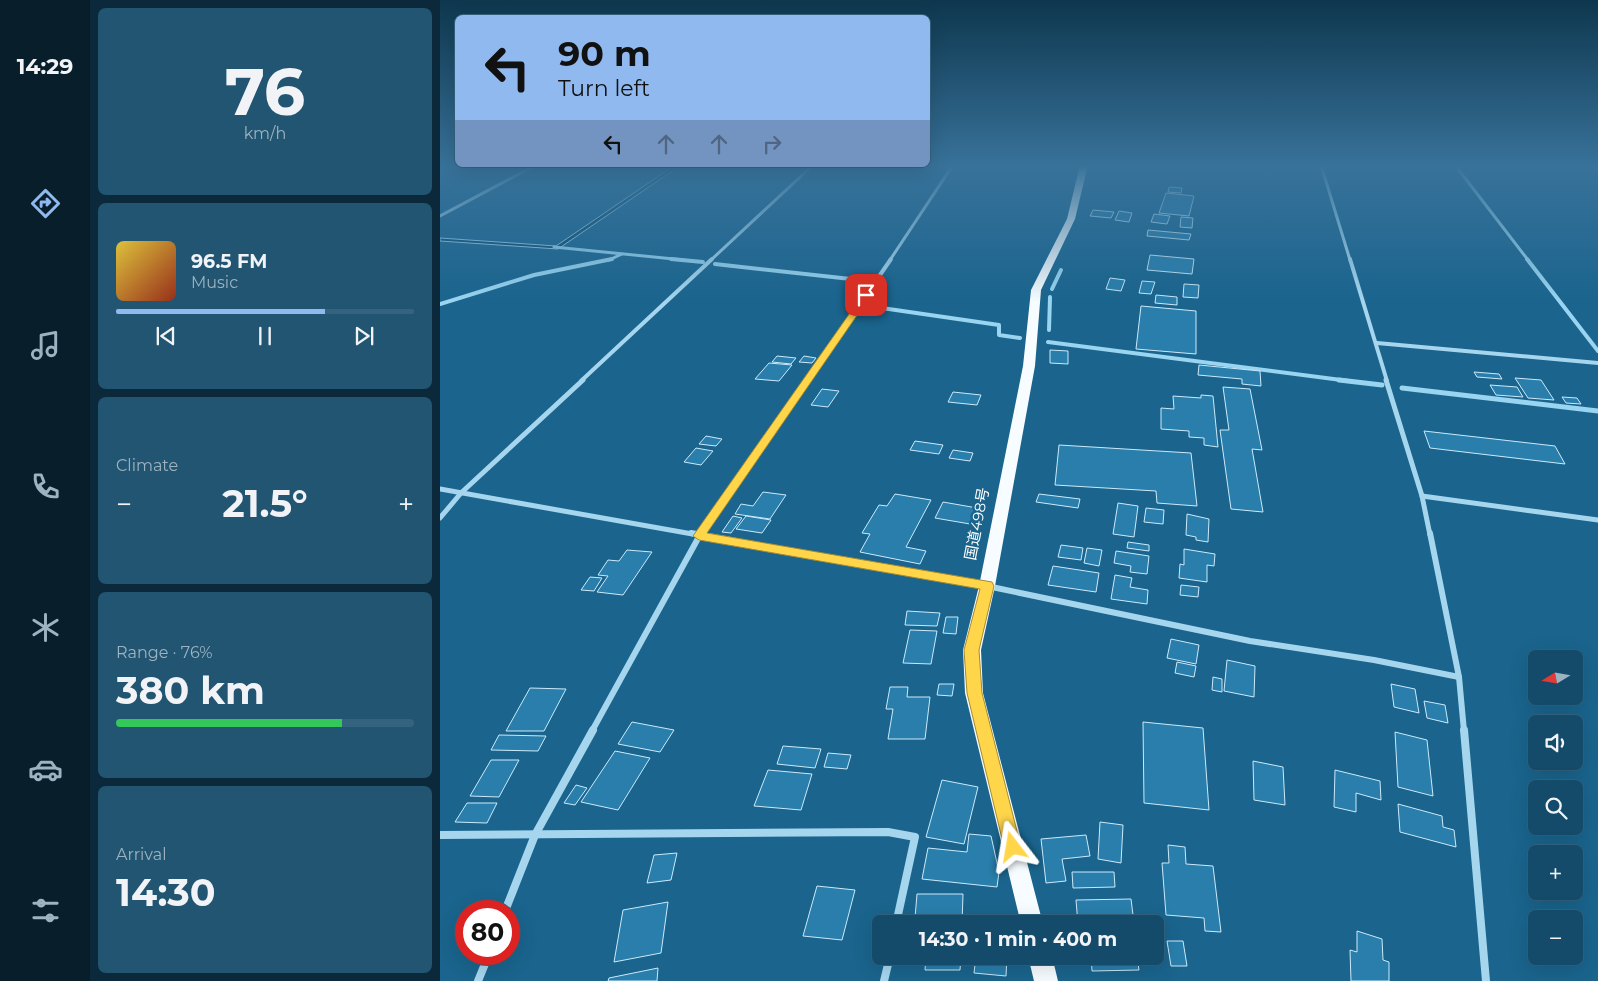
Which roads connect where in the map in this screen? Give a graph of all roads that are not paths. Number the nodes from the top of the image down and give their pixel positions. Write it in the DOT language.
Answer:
graph roads {
  1 [pos="764,211"];
  2 [pos="923,211"];
  3 [pos="1072,211"];
  4 [pos="1335,211"];
  5 [pos="1377,343"];
  6 [pos="1598,363"];
  7 [pos="440,489"];
  8 [pos="461,493"];
  9 [pos="1422,496"];
  10 [pos="440,518"];
  11 [pos="1598,520"];
  12 [pos="699,536"];
  13 [pos="987,586"];
  14 [pos="1459,678"];
  15 [pos="440,835"];
  16 [pos="535,835"];
  17 [pos="509,900"];
  18 [pos="898,915"];
  19 [pos="1030,915"];
  20 [pos="485,965"];
  21 [pos="888,965"];
  22 [pos="1042,965"];
  23 [pos="478,981"];
  24 [pos="884,981"];
  25 [pos="1046,981"];
  26 [pos="1486,981"];
  1 -- 8 [label="street"];
  2 -- 12 [label="street"];
  3 -- 13 [label="highway, 国道498号"];
  4 -- 5 [label="street"];
  5 -- 6 [label="street"];
  5 -- 9 [label="street"];
  7 -- 8 [label="street"];
  8 -- 10 [label="street"];
  8 -- 12 [label="street"];
  9 -- 11 [label="street"];
  9 -- 14 [label="street"];
  12 -- 13 [label="street"];
  12 -- 16 [label="street"];
  13 -- 14 [label="street"];
  13 -- 19 [label="highway, 国道498号"];
  14 -- 26 [label="street"];
  15 -- 16 [label="street"];
  16 -- 17 [label="street"];
  16 -- 18 [label="street"];
  20 -- 23 [label="street"];
  21 -- 24 [label="street"];
  22 -- 25 [label="highway"];
}
